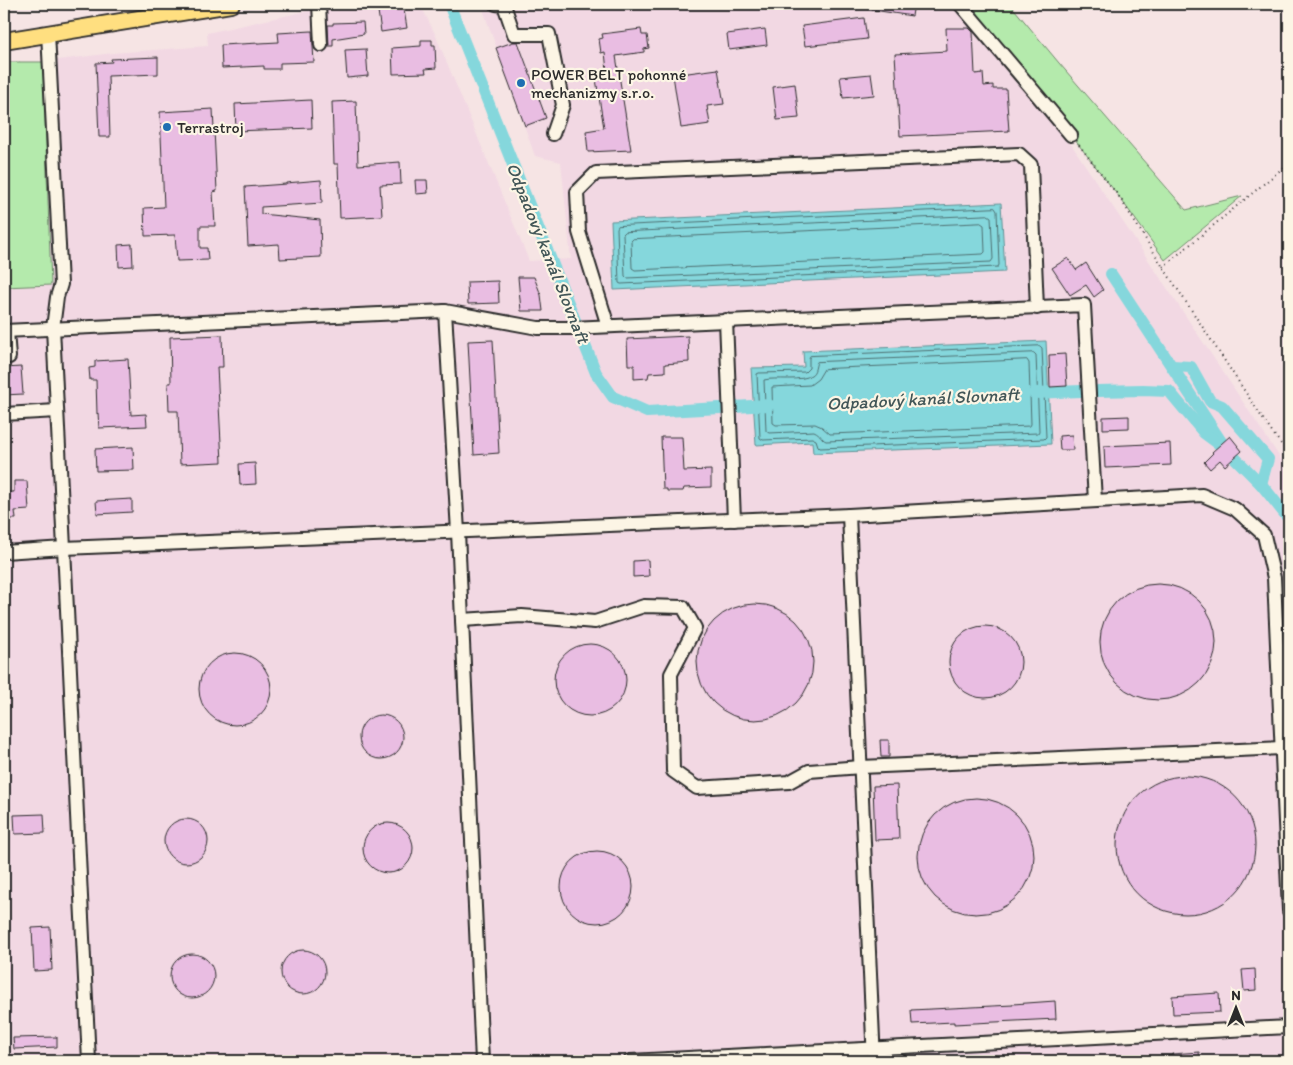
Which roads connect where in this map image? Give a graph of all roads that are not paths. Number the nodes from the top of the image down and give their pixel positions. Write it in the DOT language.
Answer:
graph roads {
  1 [pos="231,4"];
  2 [pos="319,4"];
  3 [pos="496,4"];
  4 [pos="960,4"];
  5 [pos="48,33"];
  6 [pos="4,41"];
  7 [pos="321,45"];
  8 [pos="553,134"];
  9 [pos="1071,135"];
  10 [pos="1037,308"];
  11 [pos="445,311"];
  12 [pos="726,320"];
  13 [pos="608,326"];
  14 [pos="53,328"];
  15 [pos="6,331"];
  16 [pos="4,357"];
  17 [pos="57,411"];
  18 [pos="4,414"];
  19 [pos="1095,501"];
  20 [pos="849,515"];
  21 [pos="734,520"];
  22 [pos="458,532"];
  23 [pos="64,548"];
  24 [pos="4,552"];
  25 [pos="462,620"];
  26 [pos="1282,748"];
  27 [pos="860,768"];
  28 [pos="1289,911"];
  29 [pos="1289,1027"];
  30 [pos="873,1055"];
  31 [pos="89,1061"];
  32 [pos="482,1061"];
  33 [pos="630,1061"];
  1 -- 5 [label="main road"];
  2 -- 7 [label="lane"];
  3 -- 8 [label="lane"];
  4 -- 9 [label="lane"];
  5 -- 6 [label="main road"];
  5 -- 14 [label="lane"];
  10 -- 12 [label="lane"];
  10 -- 13 [label="lane"];
  10 -- 19 [label="lane"];
  11 -- 13 [label="lane"];
  11 -- 14 [label="lane"];
  11 -- 22 [label="lane"];
  12 -- 13 [label="lane"];
  12 -- 21 [label="lane"];
  14 -- 15 [label="lane"];
  14 -- 17 [label="lane"];
  15 -- 16 [label="lane"];
  17 -- 18 [label="lane"];
  17 -- 23 [label="lane"];
  19 -- 20 [label="lane"];
  19 -- 26 [label="lane"];
  20 -- 21 [label="lane"];
  20 -- 27 [label="lane"];
  21 -- 22 [label="lane"];
  22 -- 23 [label="lane"];
  22 -- 25 [label="lane"];
  23 -- 24 [label="lane"];
  23 -- 31 [label="lane"];
  25 -- 27 [label="lane"];
  25 -- 32 [label="lane"];
  26 -- 27 [label="lane"];
  26 -- 28 [label="lane"];
  27 -- 30 [label="lane"];
  29 -- 30 [label="lane"];
  30 -- 33 [label="lane"];
}
